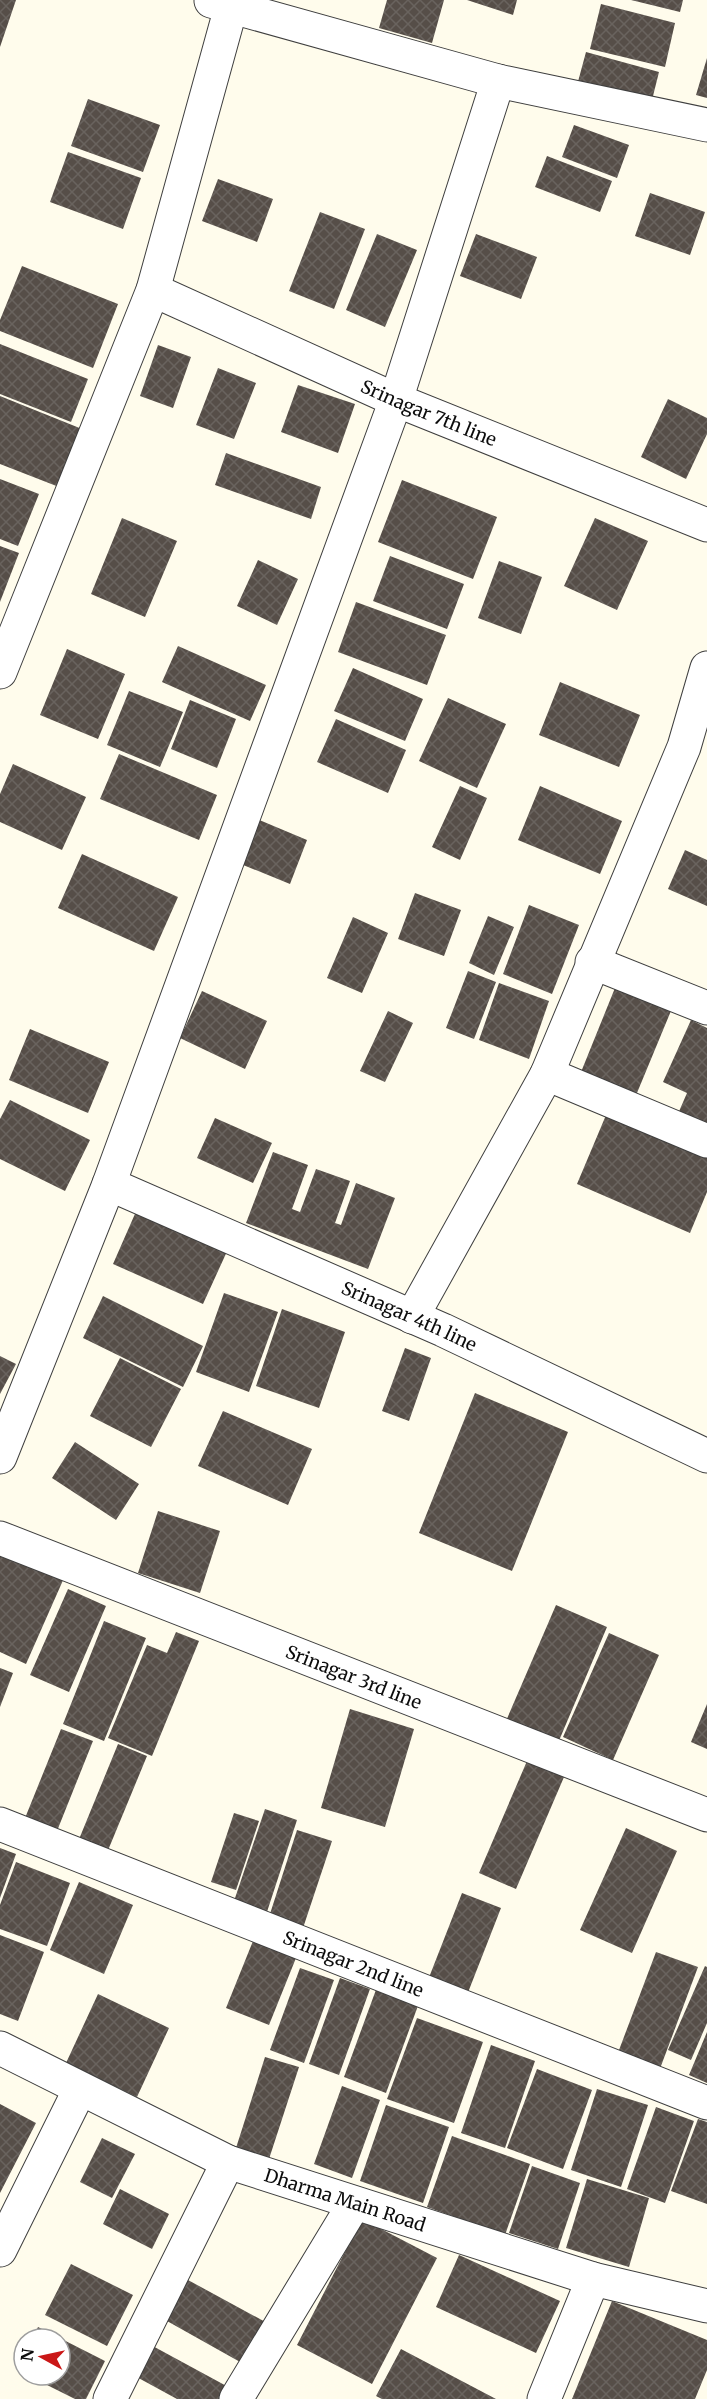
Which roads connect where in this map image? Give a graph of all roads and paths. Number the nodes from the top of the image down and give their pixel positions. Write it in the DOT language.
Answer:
graph roads {
  1 [pos="224,2"];
  2 [pos="498,81"];
  3 [pos="707,125"];
  4 [pos="153,290"];
  5 [pos="396,400"];
  6 [pos="707,525"];
  7 [pos="707,668"];
  8 [pos="0,672"];
  9 [pos="695,751"];
  10 [pos="592,962"];
  11 [pos="707,1008"];
  12 [pos="547,1074"];
  13 [pos="707,1142"];
  14 [pos="109,1184"];
  15 [pos="412,1317"];
  16 [pos="707,1456"];
  17 [pos="0,1457"];
  18 [pos="0,1538"];
  19 [pos="707,1815"];
  20 [pos="0,1824"];
  21 [pos="0,2048"];
  22 [pos="80,2089"];
  23 [pos="707,2103"];
  24 [pos="228,2162"];
  25 [pos="354,2204"];
  26 [pos="0,2250"];
  27 [pos="594,2279"];
  28 [pos="707,2306"];
  29 [pos="110,2399"];
  30 [pos="236,2399"];
  31 [pos="544,2399"];
  1 -- 2 [label="street"];
  1 -- 4 [label="street"];
  2 -- 3 [label="street"];
  2 -- 5 [label="street"];
  4 -- 5 [label="street, Srinagar 7th line"];
  4 -- 8 [label="street"];
  5 -- 6 [label="street, Srinagar 7th line"];
  5 -- 14 [label="street"];
  7 -- 9 [label="street"];
  9 -- 10 [label="street"];
  10 -- 11 [label="street"];
  10 -- 12 [label="street"];
  12 -- 13 [label="street"];
  12 -- 15 [label="street"];
  14 -- 15 [label="street, Srinagar 4th line"];
  14 -- 17 [label="street"];
  15 -- 16 [label="street, Srinagar 4th line"];
  18 -- 19 [label="street, Srinagar 3rd line"];
  20 -- 23 [label="street, Srinagar 2nd line"];
  21 -- 22 [label="street, Dharma Main Road"];
  22 -- 24 [label="street, Dharma Main Road"];
  22 -- 26 [label="street"];
  24 -- 25 [label="street, Dharma Main Road"];
  24 -- 29 [label="street"];
  25 -- 27 [label="street, Dharma Main Road"];
  25 -- 30 [label="street"];
  27 -- 28 [label="street, Dharma Main Road"];
  27 -- 31 [label="street"];
}
